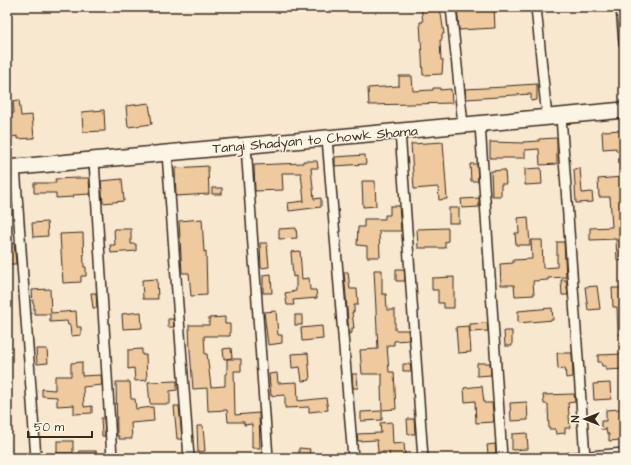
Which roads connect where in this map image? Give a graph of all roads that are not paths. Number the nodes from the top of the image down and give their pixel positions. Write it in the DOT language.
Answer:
graph roads {
  1 [pos="451,7"];
  2 [pos="536,7"];
  3 [pos="621,7"];
  4 [pos="624,43"];
  5 [pos="624,110"];
  6 [pos="554,117"];
  7 [pos="480,124"];
  8 [pos="463,125"];
  9 [pos="400,131"];
  10 [pos="327,138"];
  11 [pos="246,146"];
  12 [pos="167,153"];
  13 [pos="94,160"];
  14 [pos="11,168"];
  15 [pos="624,454"];
  16 [pos="585,457"];
  17 [pos="36,458"];
  18 [pos="112,458"];
  19 [pos="189,458"];
  20 [pos="268,458"];
  21 [pos="353,458"];
  22 [pos="423,458"];
  23 [pos="502,458"];
  24 [pos="568,458"];
  1 -- 8 [label="street"];
  2 -- 6 [label="street"];
  3 -- 4 [label="street"];
  5 -- 6 [label="main road, Tangi Shadyan to Chowk Shama"];
  6 -- 7 [label="main road, Tangi Shadyan to Chowk Shama"];
  6 -- 16 [label="street"];
  7 -- 8 [label="main road, Tangi Shadyan to Chowk Shama"];
  7 -- 23 [label="street"];
  8 -- 9 [label="main road, Tangi Shadyan to Chowk Shama"];
  9 -- 10 [label="main road, Tangi Shadyan to Chowk Shama"];
  9 -- 22 [label="street"];
  10 -- 11 [label="main road, Tangi Shadyan to Chowk Shama"];
  10 -- 21 [label="street"];
  11 -- 12 [label="main road, Tangi Shadyan to Chowk Shama"];
  11 -- 20 [label="street"];
  12 -- 13 [label="main road, Tangi Shadyan to Chowk Shama"];
  12 -- 19 [label="street"];
  13 -- 14 [label="main road, Tangi Shadyan to Chowk Shama"];
  13 -- 18 [label="street"];
  14 -- 17 [label="street"];
  15 -- 16 [label="street"];
  16 -- 24 [label="street"];
}
